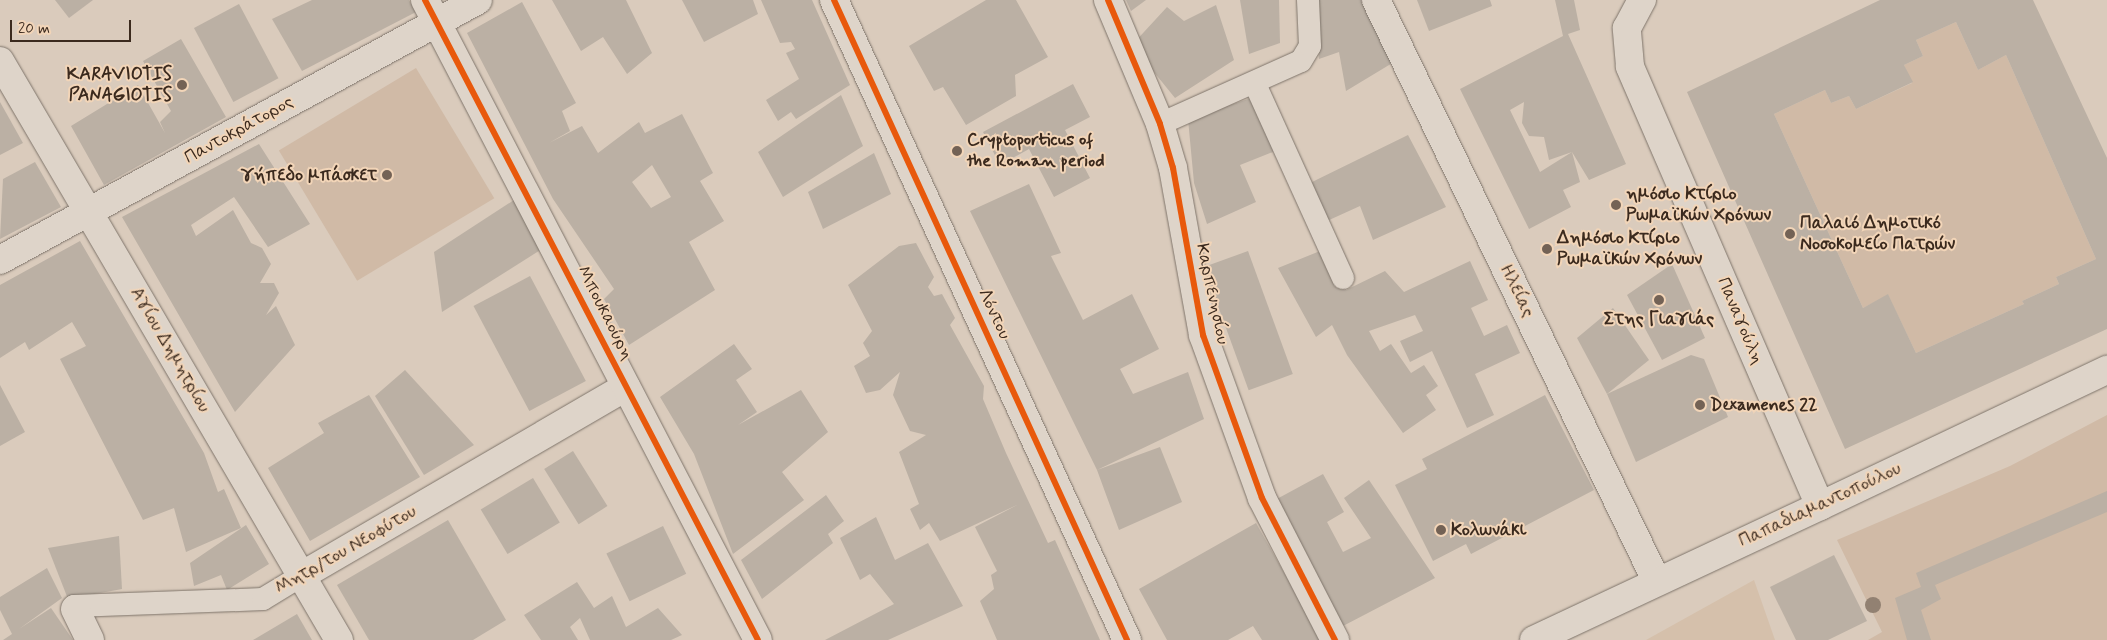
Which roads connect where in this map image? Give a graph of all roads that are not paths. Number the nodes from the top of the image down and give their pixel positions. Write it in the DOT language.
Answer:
graph roads {
  1 [pos="478,0"];
  2 [pos="834,0"];
  3 [pos="1108,0"];
  4 [pos="1308,0"];
  5 [pos="1376,0"];
  6 [pos="1638,2"];
  7 [pos="431,11"];
  8 [pos="0,61"];
  9 [pos="1255,84"];
  10 [pos="1160,124"];
  11 [pos="89,212"];
  12 [pos="0,260"];
  13 [pos="1343,278"];
  14 [pos="2107,370"];
  15 [pos="626,387"];
  16 [pos="1820,506"];
  17 [pos="301,576"];
  18 [pos="1657,582"];
  19 [pos="75,609"];
  20 [pos="90,640"];
  21 [pos="339,640"];
  22 [pos="758,640"];
  23 [pos="1127,640"];
  24 [pos="1335,640"];
  25 [pos="1534,640"];
  1 -- 7 [label="street, Παντοκράτορος"];
  2 -- 23 [label="street, Λόντου"];
  3 -- 10 [label="street, Καρπενησίου"];
  4 -- 9 [label="lane"];
  5 -- 18 [label="street, Ηλείας"];
  6 -- 16 [label="street, Παναγούλη"];
  7 -- 11 [label="street, Παντοκράτορος"];
  7 -- 15 [label="street, Μπουκαούρη"];
  8 -- 11 [label="street, Αγίου Δημητρίου"];
  9 -- 10 [label="lane"];
  9 -- 13 [label="lane"];
  10 -- 24 [label="street, Καρπενησίου"];
  11 -- 12 [label="street, Παντοκράτορος"];
  11 -- 17 [label="street, Αγίου Δημητρίου"];
  14 -- 16 [label="street, Παπαδιαμαντοπούλου"];
  15 -- 17 [label="street, Μητρ/του Νεοφύτου"];
  15 -- 22 [label="street, Μπουκαούρη"];
  16 -- 18 [label="street, Παπαδιαμαντοπούλου"];
  17 -- 19 [label="lane, Μητρ/του Νεοφύτου"];
  17 -- 21 [label="street, Αγίου Δημητρίου"];
  18 -- 25 [label="street, Παπαδιαμαντοπούλου"];
  19 -- 20 [label="street, Μητρ/του Νεοφύτου"];
}
